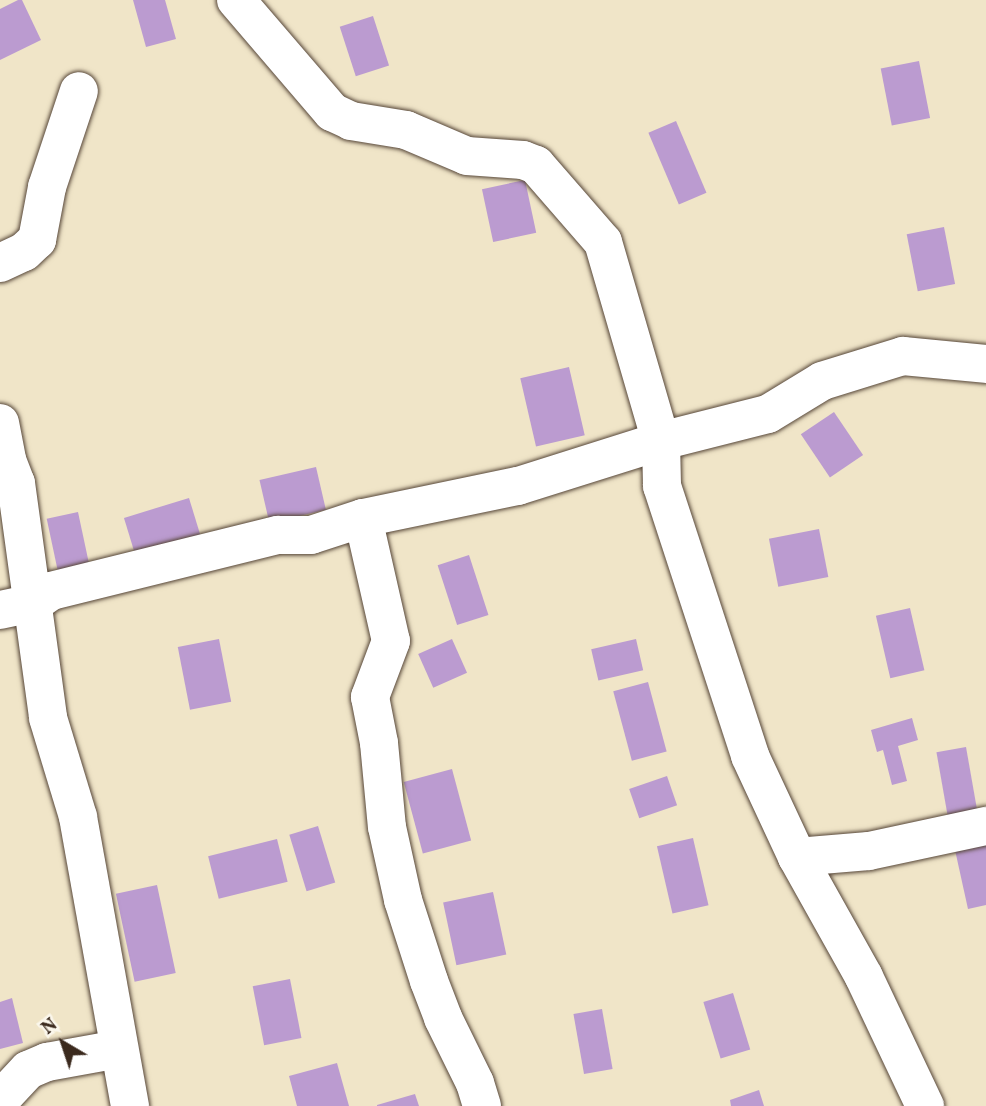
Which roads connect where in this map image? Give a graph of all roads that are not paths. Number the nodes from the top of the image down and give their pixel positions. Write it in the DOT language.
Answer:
graph roads {
  1 [pos="236,0"];
  2 [pos="79,91"];
  3 [pos="0,263"];
  4 [pos="986,364"];
  5 [pos="0,423"];
  6 [pos="662,441"];
  7 [pos="363,518"];
  8 [pos="17,606"];
  9 [pos="986,826"];
  10 [pos="797,857"];
  11 [pos="119,1049"];
  12 [pos="0,1100"];
  13 [pos="130,1106"];
  14 [pos="482,1106"];
  15 [pos="925,1106"];
  1 -- 6 [label="street"];
  2 -- 3 [label="street"];
  4 -- 6 [label="street"];
  5 -- 8 [label="street"];
  6 -- 7 [label="street"];
  6 -- 10 [label="street"];
  7 -- 8 [label="street"];
  7 -- 14 [label="street"];
  8 -- 11 [label="street"];
  9 -- 10 [label="street"];
  10 -- 15 [label="street"];
  11 -- 12 [label="street"];
  11 -- 13 [label="street"];
}
